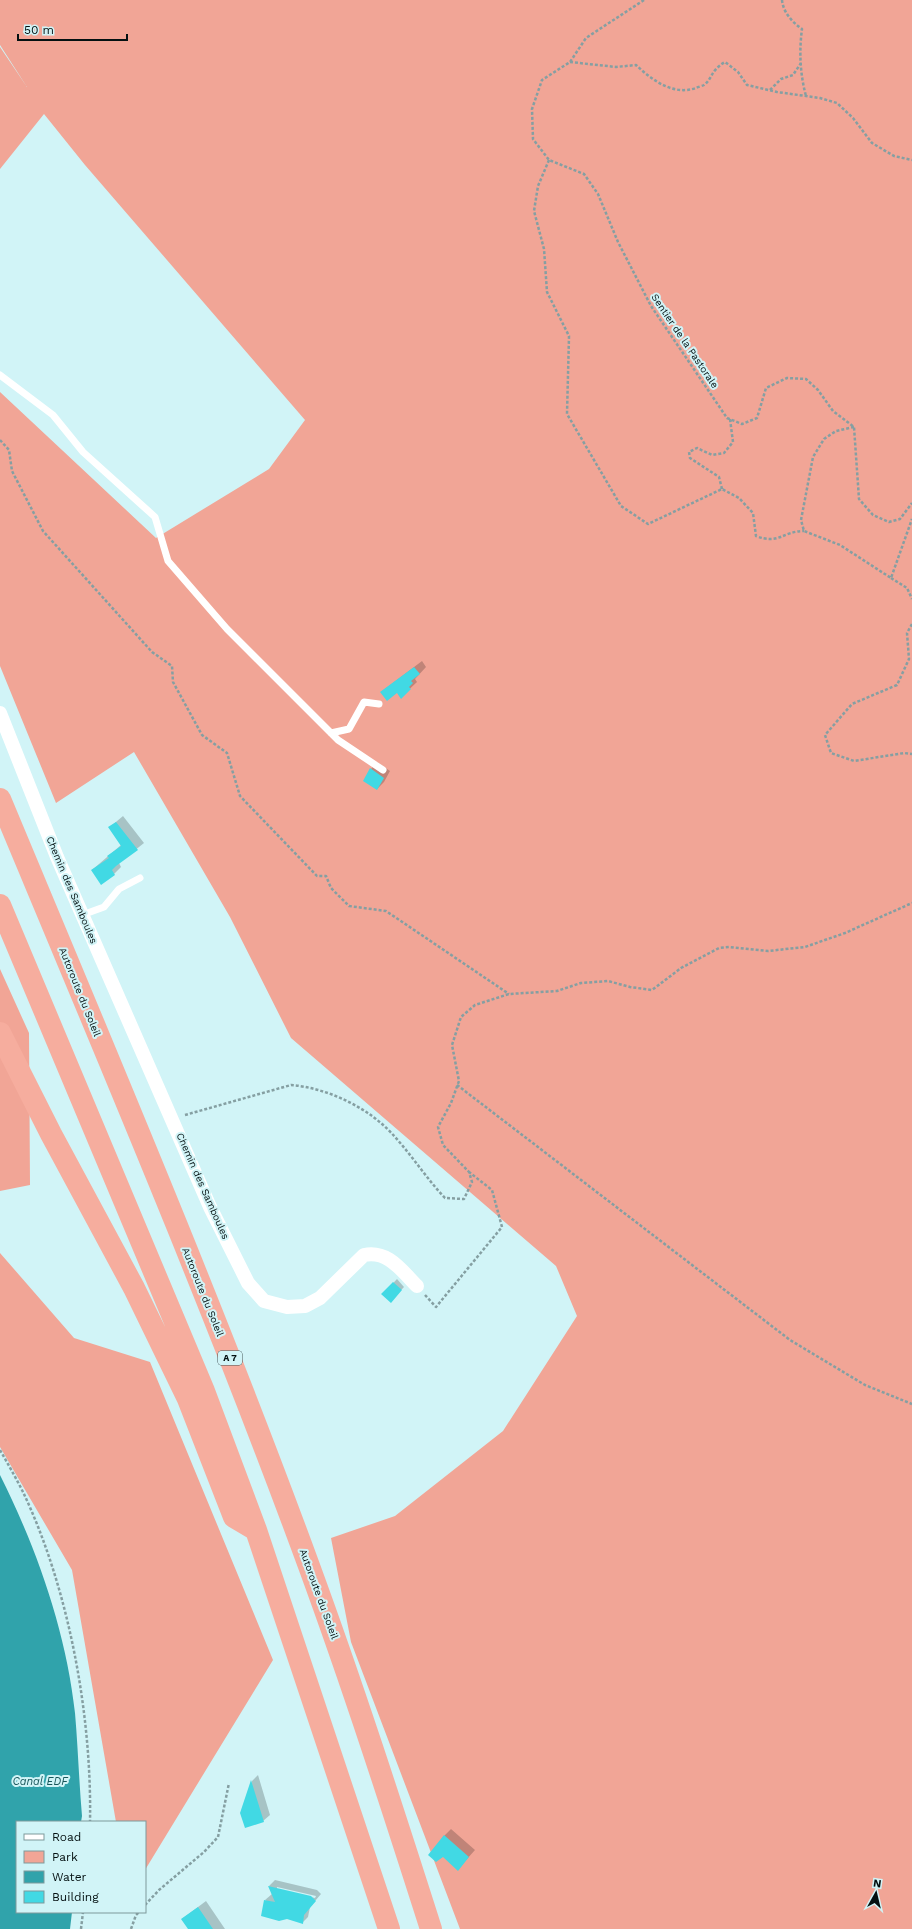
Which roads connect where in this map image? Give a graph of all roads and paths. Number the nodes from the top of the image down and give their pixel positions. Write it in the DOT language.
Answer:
graph roads {
  1 [pos="644,0"];
  2 [pos="782,0"];
  3 [pos="570,62"];
  4 [pos="802,62"];
  5 [pos="770,90"];
  6 [pos="806,96"];
  7 [pos="549,160"];
  8 [pos="912,160"];
  9 [pos="0,375"];
  10 [pos="730,419"];
  11 [pos="854,427"];
  12 [pos="0,440"];
  13 [pos="722,489"];
  14 [pos="912,503"];
  15 [pos="912,519"];
  16 [pos="804,531"];
  17 [pos="891,578"];
  18 [pos="912,599"];
  19 [pos="912,624"];
  20 [pos="378,704"];
  21 [pos="0,713"];
  22 [pos="331,733"];
  23 [pos="912,754"];
  24 [pos="383,770"];
  25 [pos="0,799"];
  26 [pos="140,878"];
  27 [pos="912,903"];
  28 [pos="0,905"];
  29 [pos="82,915"];
  30 [pos="509,994"];
  31 [pos="0,1033"];
  32 [pos="457,1085"];
  33 [pos="172,1118"];
  34 [pos="469,1172"];
  35 [pos="417,1286"];
  36 [pos="912,1404"];
  37 [pos="0,1450"];
  38 [pos="256,1530"];
  39 [pos="229,1783"];
  40 [pos="90,1821"];
  41 [pos="146,1904"];
  42 [pos="83,1913"];
  43 [pos="137,1913"];
  44 [pos="81,1929"];
  45 [pos="131,1929"];
  46 [pos="389,1929"];
  47 [pos="431,1929"];
  1 -- 3 [label="path, Sentier de la Pastorale"];
  2 -- 4 [label="path"];
  3 -- 5 [label="path"];
  3 -- 7 [label="path, Sentier de la Pastorale"];
  4 -- 5 [label="path"];
  4 -- 6 [label="path"];
  5 -- 6 [label="path"];
  6 -- 8 [label="path"];
  7 -- 10 [label="path, Sentier de la Pastorale"];
  7 -- 13 [label="path"];
  9 -- 22 [label="lane"];
  10 -- 11 [label="path"];
  10 -- 13 [label="path"];
  11 -- 14 [label="path"];
  11 -- 16 [label="path"];
  12 -- 30 [label="path"];
  13 -- 16 [label="path"];
  15 -- 17 [label="path"];
  16 -- 17 [label="path"];
  17 -- 18 [label="path"];
  19 -- 23 [label="path"];
  20 -- 22 [label="lane"];
  21 -- 29 [label="street, Chemin des Samboules"];
  22 -- 24 [label="lane"];
  25 -- 47 [label="highway, Autoroute du Soleil / A 7"];
  26 -- 29 [label="lane"];
  27 -- 30 [label="path"];
  28 -- 38 [label="highway"];
  29 -- 33 [label="street, Chemin des Samboules"];
  30 -- 32 [label="path"];
  31 -- 38 [label="highway"];
  32 -- 34 [label="path"];
  32 -- 36 [label="path"];
  33 -- 34 [label="path"];
  33 -- 35 [label="street, Chemin des Samboules"];
  34 -- 35 [label="path"];
  37 -- 40 [label="path"];
  38 -- 46 [label="highway"];
  39 -- 41 [label="path"];
  42 -- 44 [label="path"];
  43 -- 45 [label="path"];
}
